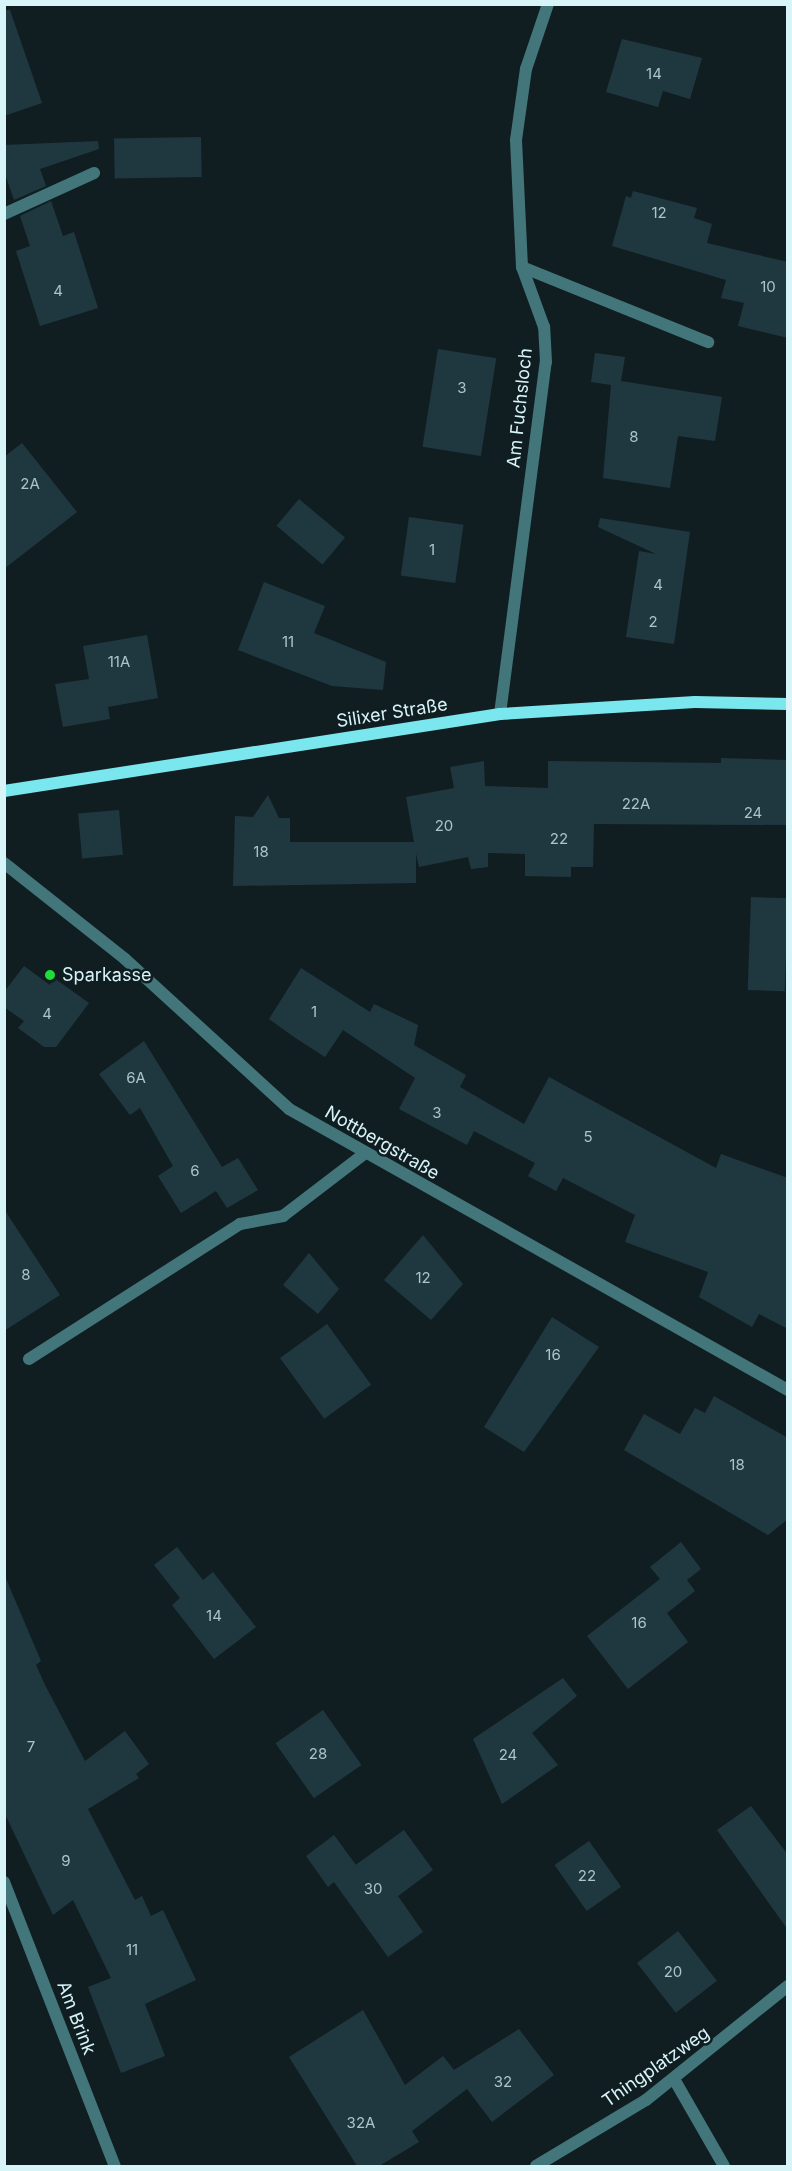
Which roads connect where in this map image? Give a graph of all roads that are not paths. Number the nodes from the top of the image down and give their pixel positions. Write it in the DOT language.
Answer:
graph roads {
  1 [pos="548,4"];
  2 [pos="94,173"];
  3 [pos="4,214"];
  4 [pos="522,267"];
  5 [pos="708,342"];
  6 [pos="788,704"];
  7 [pos="500,714"];
  8 [pos="4,791"];
  9 [pos="4,863"];
  10 [pos="364,1154"];
  11 [pos="29,1359"];
  12 [pos="788,1390"];
  13 [pos="4,1882"];
  14 [pos="788,1986"];
  15 [pos="674,2079"];
  16 [pos="115,2166"];
  17 [pos="536,2166"];
  18 [pos="724,2166"];
  1 -- 4 [label="street, Am Fuchsloch"];
  2 -- 3 [label="street"];
  4 -- 5 [label="street"];
  4 -- 7 [label="street, Am Fuchsloch"];
  6 -- 7 [label="street, Silixer Straße"];
  7 -- 8 [label="street, Silixer Straße"];
  9 -- 10 [label="street, Nottbergstraße"];
  10 -- 11 [label="street"];
  10 -- 12 [label="street, Nottbergstraße"];
  13 -- 16 [label="street, Am Brink"];
  14 -- 15 [label="street, Thingplatzweg"];
  15 -- 17 [label="street, Thingplatzweg"];
  15 -- 18 [label="street"];
}
